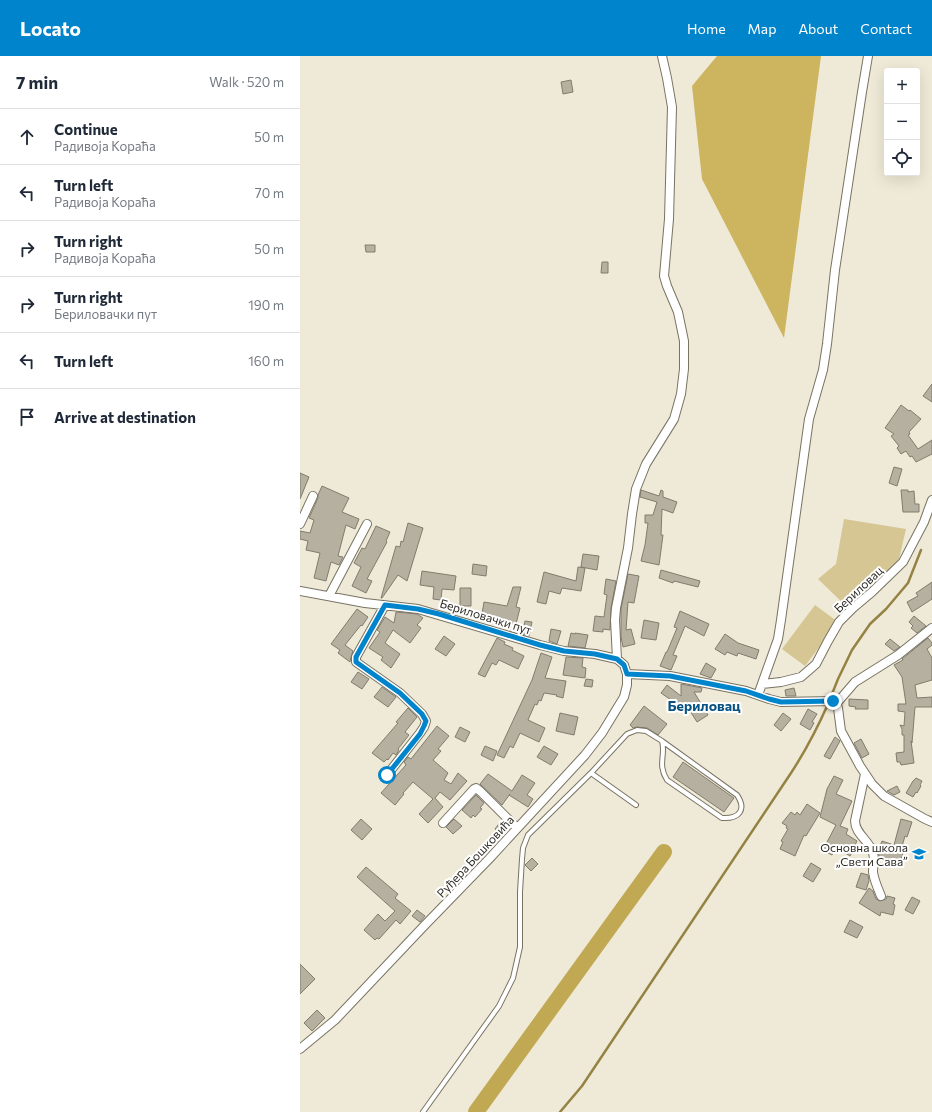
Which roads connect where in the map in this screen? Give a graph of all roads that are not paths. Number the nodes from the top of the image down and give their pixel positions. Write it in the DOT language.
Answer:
graph roads {
  1 [pos="662,56"];
  2 [pos="868,56"];
  3 [pos="313,496"];
  4 [pos="932,500"];
  5 [pos="300,524"];
  6 [pos="367,524"];
  7 [pos="300,591"];
  8 [pos="329,596"];
  9 [pos="385,605"];
  10 [pos="932,628"];
  11 [pos="617,659"];
  12 [pos="627,674"];
  13 [pos="762,684"];
  14 [pos="758,695"];
  15 [pos="834,702"];
  16 [pos="662,741"];
  17 [pos="591,773"];
  18 [pos="865,774"];
  19 [pos="387,775"];
  20 [pos="636,805"];
  21 [pos="932,822"];
  22 [pos="443,824"];
  23 [pos="517,828"];
  24 [pos="881,896"];
  25 [pos="300,1049"];
  26 [pos="423,1112"];
  1 -- 11 [label="street"];
  2 -- 13 [label="street"];
  3 -- 5 [label="street"];
  4 -- 13 [label="street, Бериловац"];
  6 -- 8 [label="street"];
  7 -- 8 [label="street, Бериловачки пут"];
  8 -- 9 [label="street, Бериловачки пут"];
  9 -- 11 [label="street, Бериловачки пут"];
  9 -- 19 [label="street"];
  10 -- 15 [label="street"];
  11 -- 12 [label="street"];
  12 -- 14 [label="street"];
  12 -- 23 [label="street, Руђера Бошковића"];
  13 -- 14 [label="street"];
  14 -- 15 [label="street"];
  15 -- 18 [label="street"];
  16 -- 16 [label="lane"];
  16 -- 17 [label="lane"];
  17 -- 20 [label="lane"];
  17 -- 26 [label="lane"];
  18 -- 21 [label="street"];
  18 -- 24 [label="street"];
  22 -- 23 [label="street"];
  23 -- 25 [label="street, Руђера Бошковића"];
}
